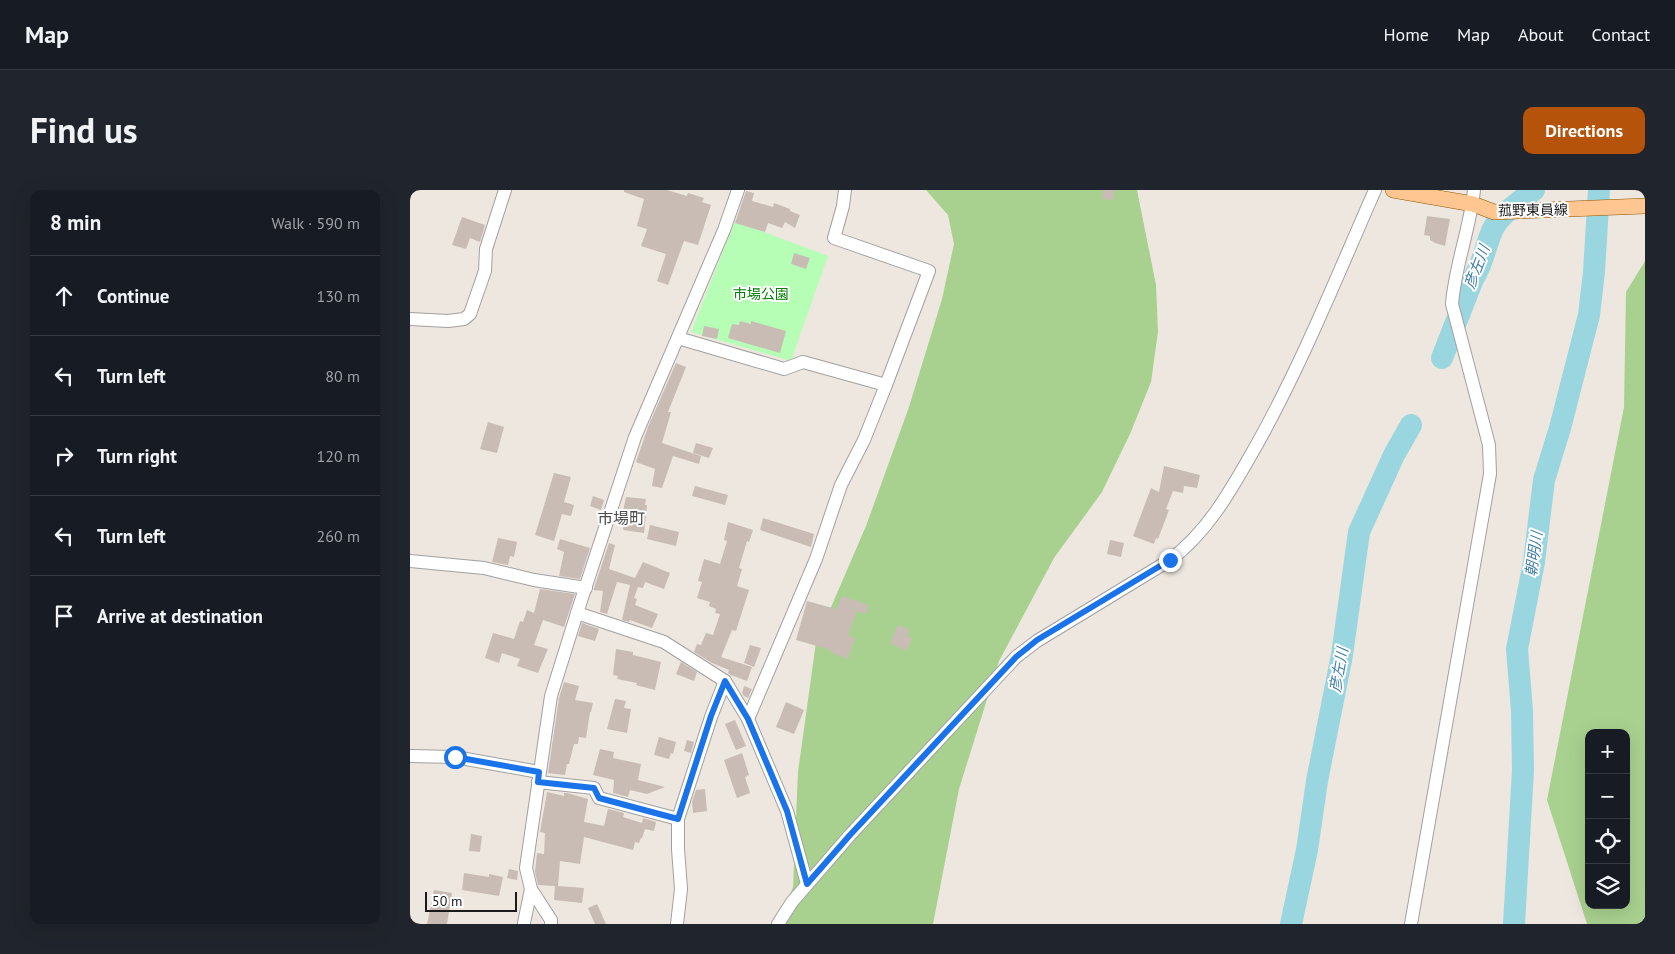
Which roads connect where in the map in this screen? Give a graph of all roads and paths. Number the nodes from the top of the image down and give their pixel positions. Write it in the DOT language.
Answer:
graph roads {
  1 [pos="505,190"];
  2 [pos="738,190"];
  3 [pos="845,190"];
  4 [pos="1375,190"];
  5 [pos="1393,190"];
  6 [pos="1473,197"];
  7 [pos="1645,206"];
  8 [pos="410,319"];
  9 [pos="678,338"];
  10 [pos="886,385"];
  11 [pos="410,561"];
  12 [pos="586,588"];
  13 [pos="577,613"];
  14 [pos="725,681"];
  15 [pos="748,719"];
  16 [pos="410,756"];
  17 [pos="539,777"];
  18 [pos="678,819"];
  19 [pos="807,884"];
  20 [pos="531,890"];
  21 [pos="526,924"];
  22 [pos="551,924"];
  23 [pos="677,924"];
  24 [pos="778,924"];
  25 [pos="1411,924"];
  1 -- 8 [label="street"];
  2 -- 9 [label="street"];
  3 -- 10 [label="street"];
  4 -- 19 [label="street"];
  5 -- 6 [label="main road, 菰野東員線"];
  6 -- 7 [label="main road, 菰野東員線"];
  6 -- 25 [label="street"];
  9 -- 10 [label="street"];
  9 -- 12 [label="street"];
  10 -- 15 [label="street"];
  11 -- 12 [label="street"];
  12 -- 13 [label="street"];
  13 -- 14 [label="street"];
  13 -- 17 [label="street"];
  14 -- 15 [label="street"];
  14 -- 18 [label="street"];
  15 -- 19 [label="street"];
  16 -- 17 [label="street"];
  17 -- 18 [label="street"];
  17 -- 20 [label="street"];
  18 -- 23 [label="street"];
  19 -- 24 [label="street"];
  20 -- 21 [label="street"];
  20 -- 22 [label="street"];
}
